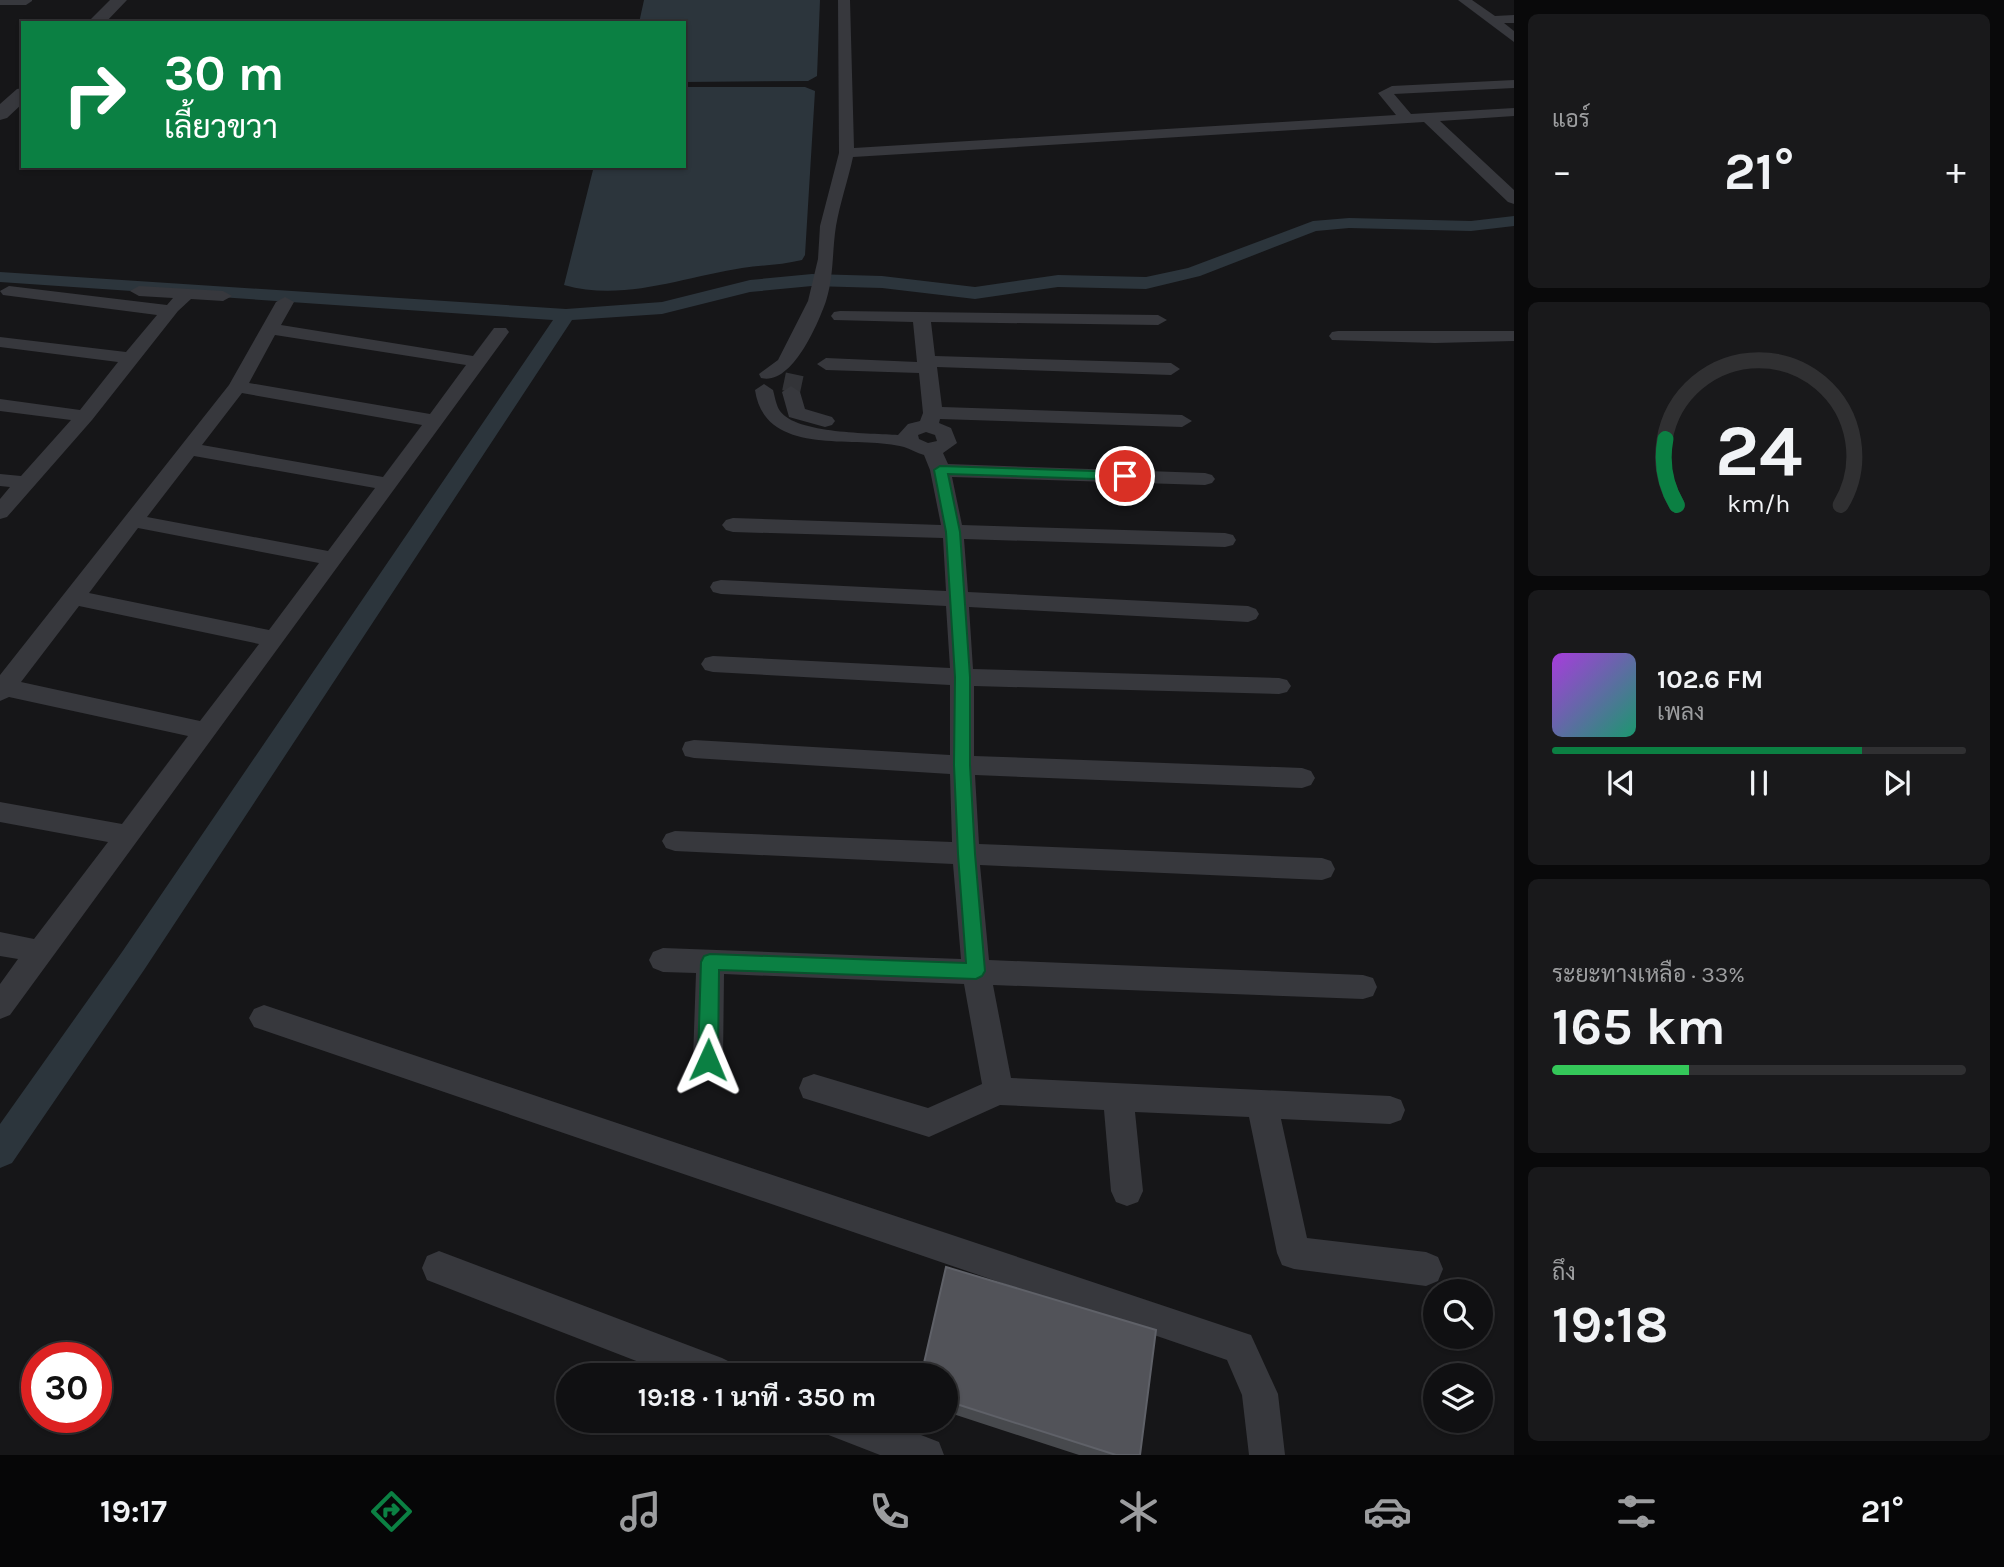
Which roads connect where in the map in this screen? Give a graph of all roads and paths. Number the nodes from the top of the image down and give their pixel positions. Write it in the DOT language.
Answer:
graph roads {
  1 [pos="119,0"];
  2 [pos="845,0"];
  3 [pos="1464,0"];
  4 [pos="0,1"];
  5 [pos="26,1"];
  6 [pos="1514,19"];
  7 [pos="1492,20"];
  8 [pos="97,21"];
  9 [pos="1514,38"];
  10 [pos="1514,84"];
  11 [pos="21,95"];
  12 [pos="1514,112"];
  13 [pos="0,114"];
  14 [pos="1427,117"];
  15 [pos="1407,118"];
  16 [pos="847,153"];
  17 [pos="1514,199"];
  18 [pos="187,294"];
  19 [pos="223,296"];
  20 [pos="285,302"];
  21 [pos="169,310"];
  22 [pos="840,316"];
  23 [pos="921,316"];
  24 [pos="1158,320"];
  25 [pos="271,329"];
  26 [pos="500,332"];
  27 [pos="1338,336"];
  28 [pos="1514,336"];
  29 [pos="0,342"];
  30 [pos="130,358"];
  31 [pos="479,362"];
  32 [pos="825,365"];
  33 [pos="927,365"];
  34 [pos="1171,369"];
  35 [pos="790,376"];
  36 [pos="237,387"];
  37 [pos="0,405"];
  38 [pos="85,416"];
  39 [pos="435,421"];
  40 [pos="1182,421"];
  41 [pos="926,439"];
  42 [pos="190,449"];
  43 [pos="1205,479"];
  44 [pos="0,480"];
  45 [pos="25,483"];
  46 [pos="388,484"];
  47 [pos="0,512"];
  48 [pos="135,521"];
  49 [pos="733,525"];
  50 [pos="953,532"];
  51 [pos="1224,540"];
  52 [pos="333,559"];
  53 [pos="721,587"];
  54 [pos="75,598"];
  55 [pos="956,599"];
  56 [pos="1248,614"];
  57 [pos="275,639"];
  58 [pos="713,664"];
  59 [pos="962,677"];
  60 [pos="1279,686"];
  61 [pos="2,690"];
  62 [pos="205,731"];
  63 [pos="694,749"];
  64 [pos="962,765"];
  65 [pos="1302,778"];
  66 [pos="0,812"];
  67 [pos="127,835"];
  68 [pos="675,841"];
  69 [pos="966,854"];
  70 [pos="1322,869"];
  71 [pos="0,944"];
  72 [pos="40,952"];
  73 [pos="663,960"];
  74 [pos="710,962"];
  75 [pos="976,971"];
  76 [pos="1363,987"];
  77 [pos="0,1006"];
  78 [pos="264,1018"];
  79 [pos="708,1060"];
  80 [pos="814,1088"];
  81 [pos="998,1091"];
  82 [pos="1118,1097"];
  83 [pos="1262,1104"];
  84 [pos="1390,1110"];
  85 [pos="1127,1191"];
  86 [pos="439,1268"];
  87 [pos="1426,1269"];
  88 [pos="688,1363"];
  89 [pos="870,1433"];
  90 [pos="926,1455"];
  91 [pos="1267,1455"];
  1 -- 8 [label="street"];
  2 -- 16 [label="street"];
  3 -- 7 [label="street"];
  4 -- 5 [label="street"];
  6 -- 7 [label="street"];
  7 -- 9 [label="street"];
  10 -- 15 [label="street"];
  11 -- 13 [label="street"];
  12 -- 14 [label="street"];
  14 -- 15 [label="street"];
  14 -- 17 [label="street"];
  15 -- 16 [label="street"];
  16 -- 35 [label="street"];
  18 -- 19 [label="street"];
  18 -- 21 [label="street"];
  18 -- 21 [label="street"];
  20 -- 25 [label="street"];
  21 -- 30 [label="street"];
  22 -- 23 [label="street"];
  23 -- 24 [label="street"];
  23 -- 33 [label="street"];
  25 -- 31 [label="street"];
  25 -- 36 [label="street"];
  26 -- 31 [label="street"];
  27 -- 28 [label="street"];
  29 -- 30 [label="street"];
  30 -- 38 [label="street"];
  31 -- 39 [label="street"];
  32 -- 33 [label="street"];
  33 -- 34 [label="street"];
  33 -- 41 [label="street"];
  35 -- 41 [label="street"];
  35 -- 41 [label="street"];
  36 -- 39 [label="street"];
  36 -- 42 [label="street"];
  37 -- 38 [label="street"];
  38 -- 45 [label="street"];
  39 -- 46 [label="street"];
  40 -- 41 [label="street"];
  41 -- 43 [label="street"];
  41 -- 50 [label="street"];
  42 -- 46 [label="street"];
  42 -- 48 [label="street"];
  44 -- 45 [label="street"];
  45 -- 47 [label="street"];
  46 -- 52 [label="street"];
  48 -- 52 [label="street"];
  48 -- 54 [label="street"];
  49 -- 50 [label="street"];
  50 -- 51 [label="street"];
  50 -- 55 [label="street"];
  52 -- 57 [label="street"];
  53 -- 55 [label="street"];
  54 -- 57 [label="street"];
  54 -- 61 [label="street"];
  55 -- 56 [label="street"];
  55 -- 59 [label="street"];
  57 -- 62 [label="street"];
  58 -- 59 [label="street"];
  59 -- 60 [label="street"];
  59 -- 64 [label="street"];
  61 -- 62 [label="street"];
  62 -- 67 [label="street"];
  63 -- 64 [label="street"];
  64 -- 65 [label="street"];
  64 -- 69 [label="street"];
  66 -- 67 [label="street"];
  67 -- 72 [label="street"];
  68 -- 69 [label="street"];
  69 -- 70 [label="street"];
  69 -- 75 [label="street"];
  71 -- 72 [label="street"];
  72 -- 77 [label="street"];
  73 -- 74 [label="street"];
  74 -- 75 [label="street"];
  74 -- 79 [label="street"];
  75 -- 76 [label="street"];
  75 -- 81 [label="street"];
  78 -- 91 [label="street"];
  80 -- 81 [label="street"];
  81 -- 82 [label="street"];
  82 -- 83 [label="street"];
  82 -- 85 [label="street"];
  83 -- 84 [label="street"];
  83 -- 87 [label="street"];
  86 -- 88 [label="street"];
  89 -- 90 [label="street"];
}
